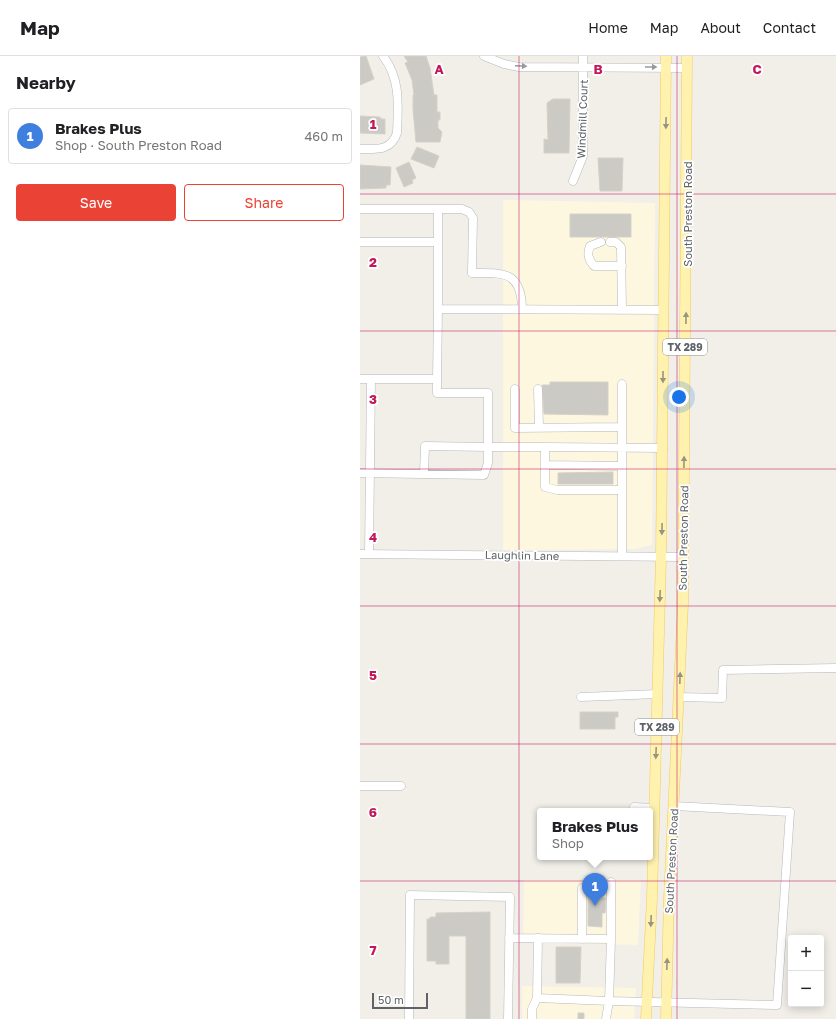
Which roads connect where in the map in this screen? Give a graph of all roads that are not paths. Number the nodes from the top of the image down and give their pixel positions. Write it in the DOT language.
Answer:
graph roads {
  1 [pos="383,56"];
  2 [pos="484,56"];
  3 [pos="584,56"];
  4 [pos="666,56"];
  5 [pos="687,56"];
  6 [pos="583,67"];
  7 [pos="666,68"];
  8 [pos="687,68"];
  9 [pos="360,149"];
  10 [pos="573,180"];
  11 [pos="360,209"];
  12 [pos="438,209"];
  13 [pos="360,242"];
  14 [pos="438,242"];
  15 [pos="622,266"];
  16 [pos="522,308"];
  17 [pos="438,309"];
  18 [pos="622,309"];
  19 [pos="664,310"];
  20 [pos="437,378"];
  21 [pos="360,379"];
  22 [pos="372,379"];
  23 [pos="622,384"];
  24 [pos="515,389"];
  25 [pos="538,389"];
  26 [pos="622,427"];
  27 [pos="539,428"];
  28 [pos="488,446"];
  29 [pos="545,447"];
  30 [pos="622,448"];
  31 [pos="663,448"];
  32 [pos="545,465"];
  33 [pos="622,466"];
  34 [pos="360,474"];
  35 [pos="370,474"];
  36 [pos="424,474"];
  37 [pos="622,490"];
  38 [pos="360,554"];
  39 [pos="369,554"];
  40 [pos="622,556"];
  41 [pos="661,556"];
  42 [pos="683,556"];
  43 [pos="836,668"];
  44 [pos="658,694"];
  45 [pos="581,697"];
  46 [pos="679,697"];
  47 [pos="360,786"];
  48 [pos="402,786"];
  49 [pos="674,806"];
  50 [pos="634,807"];
  51 [pos="654,808"];
  52 [pos="653,836"];
  53 [pos="652,860"];
  54 [pos="611,882"];
  55 [pos="582,888"];
  56 [pos="509,938"];
  57 [pos="538,938"];
  58 [pos="582,939"];
  59 [pos="611,939"];
  60 [pos="537,998"];
  61 [pos="609,1001"];
  62 [pos="647,1002"];
  63 [pos="666,1003"];
  64 [pos="409,1019"];
  65 [pos="508,1019"];
  66 [pos="532,1019"];
  67 [pos="606,1019"];
  68 [pos="646,1019"];
  69 [pos="666,1019"];
  1 -- 9 [label="street"];
  2 -- 6 [label="street, one-way"];
  3 -- 6 [label="street, Windmill Court"];
  4 -- 7 [label="main road, South Preston Road / TX 289"];
  5 -- 8 [label="main road, South Preston Road / TX 289"];
  6 -- 7 [label="street, one-way"];
  6 -- 10 [label="street, Windmill Court"];
  7 -- 8 [label="street"];
  7 -- 19 [label="main road, South Preston Road / TX 289, one-way"];
  42 -- 8 [label="main road, South Preston Road / TX 289, one-way"];
  11 -- 12 [label="street"];
  12 -- 14 [label="street"];
  12 -- 16 [label="street"];
  13 -- 14 [label="street"];
  14 -- 17 [label="street"];
  15 -- 15 [label="street"];
  15 -- 18 [label="street"];
  16 -- 17 [label="street"];
  16 -- 18 [label="street"];
  17 -- 20 [label="street"];
  18 -- 19 [label="street"];
  19 -- 31 [label="main road, South Preston Road / TX 289, one-way"];
  20 -- 22 [label="street"];
  20 -- 28 [label="street"];
  21 -- 22 [label="street"];
  22 -- 35 [label="street"];
  23 -- 26 [label="street"];
  24 -- 27 [label="street"];
  25 -- 27 [label="street"];
  26 -- 27 [label="street"];
  26 -- 30 [label="street"];
  28 -- 29 [label="street"];
  28 -- 36 [label="street"];
  28 -- 36 [label="street"];
  29 -- 30 [label="street"];
  29 -- 32 [label="street"];
  30 -- 31 [label="street"];
  30 -- 33 [label="street"];
  31 -- 41 [label="main road, South Preston Road / TX 289, one-way"];
  32 -- 33 [label="street"];
  32 -- 37 [label="street"];
  33 -- 37 [label="street"];
  34 -- 35 [label="street"];
  35 -- 36 [label="street"];
  35 -- 39 [label="street"];
  37 -- 40 [label="street"];
  38 -- 39 [label="street, Laughlin Lane"];
  39 -- 40 [label="street, Laughlin Lane"];
  40 -- 41 [label="street, Laughlin Lane"];
  41 -- 42 [label="street, Laughlin Lane"];
  41 -- 44 [label="main road, South Preston Road / TX 289, one-way"];
  46 -- 42 [label="main road, South Preston Road / TX 289, one-way"];
  43 -- 46 [label="street"];
  44 -- 45 [label="street"];
  44 -- 51 [label="main road, South Preston Road / TX 289, one-way"];
  46 -- 49 [label="main road, South Preston Road / TX 289"];
  47 -- 48 [label="street"];
  63 -- 49 [label="main road, South Preston Road / TX 289, one-way"];
  49 -- 63 [label="street"];
  50 -- 51 [label="street"];
  51 -- 52 [label="main road, South Preston Road / TX 289, one-way"];
  53 -- 62 [label="main road, South Preston Road / TX 289, one-way"];
  54 -- 59 [label="street"];
  55 -- 58 [label="street"];
  56 -- 57 [label="street"];
  56 -- 64 [label="street"];
  56 -- 65 [label="street"];
  57 -- 58 [label="street"];
  57 -- 60 [label="street"];
  58 -- 59 [label="street"];
  59 -- 61 [label="street"];
  60 -- 61 [label="street"];
  60 -- 66 [label="street"];
  61 -- 62 [label="street"];
  61 -- 67 [label="street"];
  62 -- 63 [label="street"];
  62 -- 68 [label="main road, South Preston Road / TX 289"];
  63 -- 69 [label="main road, South Preston Road / TX 289"];
}
